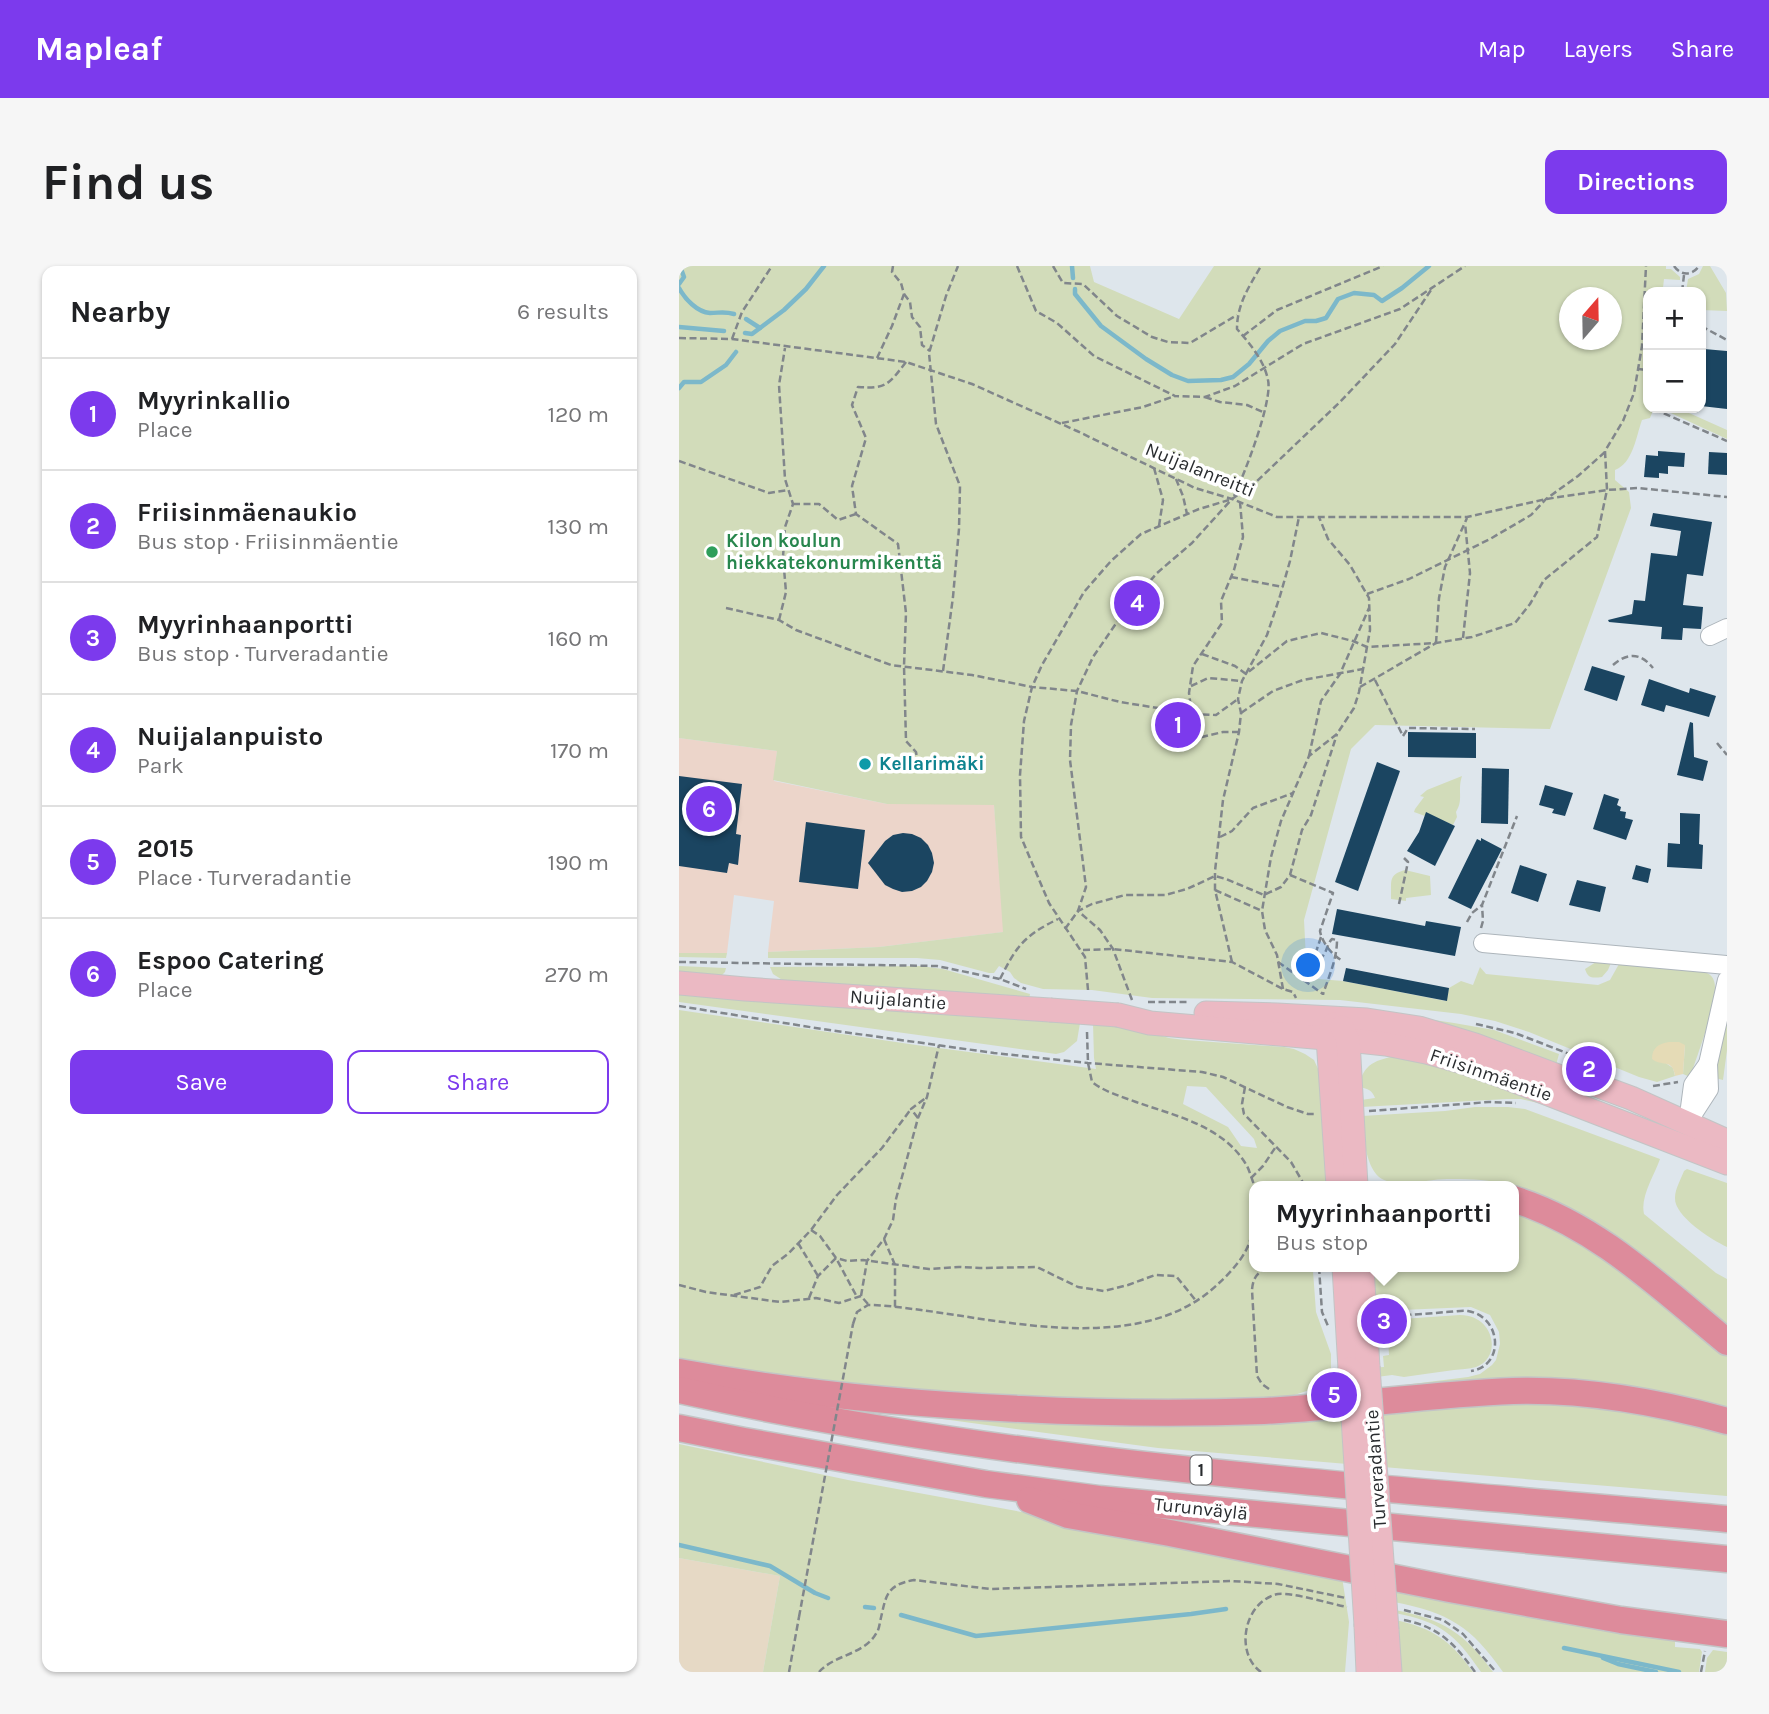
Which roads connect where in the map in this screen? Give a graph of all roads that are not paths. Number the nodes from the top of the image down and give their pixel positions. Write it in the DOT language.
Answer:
graph roads {
  1 [pos="1727,628"];
  2 [pos="1710,636"];
  3 [pos="1482,936"];
  4 [pos="1727,965"];
  5 [pos="1727,980"];
  6 [pos="679,982"];
  7 [pos="1333,1025"];
  8 [pos="1687,1123"];
  9 [pos="1727,1141"];
  10 [pos="1680,1145"];
  11 [pos="1727,1163"];
  12 [pos="1338,1181"];
  13 [pos="1355,1181"];
  14 [pos="1519,1201"];
  15 [pos="1345,1272"];
  16 [pos="1362,1272"];
  17 [pos="1727,1342"];
  18 [pos="1359,1368"];
  19 [pos="679,1372"];
  20 [pos="679,1390"];
  21 [pos="1727,1421"];
  22 [pos="679,1428"];
  23 [pos="986,1484"];
  24 [pos="1727,1519"];
  25 [pos="1727,1559"];
  26 [pos="1378,1621"];
  27 [pos="1727,1634"];
  28 [pos="1368,1672"];
  29 [pos="1390,1672"];
  1 -- 2 [label="street"];
  3 -- 4 [label="street"];
  5 -- 8 [label="street"];
  6 -- 7 [label="main road, Nuijalantie, bridge"];
  7 -- 8 [label="main road, Friisinmäentie"];
  7 -- 10 [label="main road, Friisinmäentie"];
  7 -- 12 [label="main road"];
  7 -- 13 [label="main road"];
  8 -- 9 [label="main road, Friisinmäentie"];
  8 -- 10 [label="street"];
  10 -- 11 [label="main road, Friisinmäentie"];
  14 -- 17 [label="highway"];
  15 -- 18 [label="main road, Turveradantie"];
  16 -- 18 [label="main road, Turveradantie"];
  18 -- 26 [label="main road, Turveradantie, bridge"];
  19 -- 21 [label="highway"];
  20 -- 24 [label="highway, Turunväylä / 1"];
  22 -- 23 [label="highway, Turunväylä / 1"];
  23 -- 25 [label="highway, Turunväylä / 1"];
  23 -- 27 [label="highway"];
  26 -- 28 [label="main road, Turveradantie"];
  26 -- 29 [label="main road, Turveradantie"];
}
